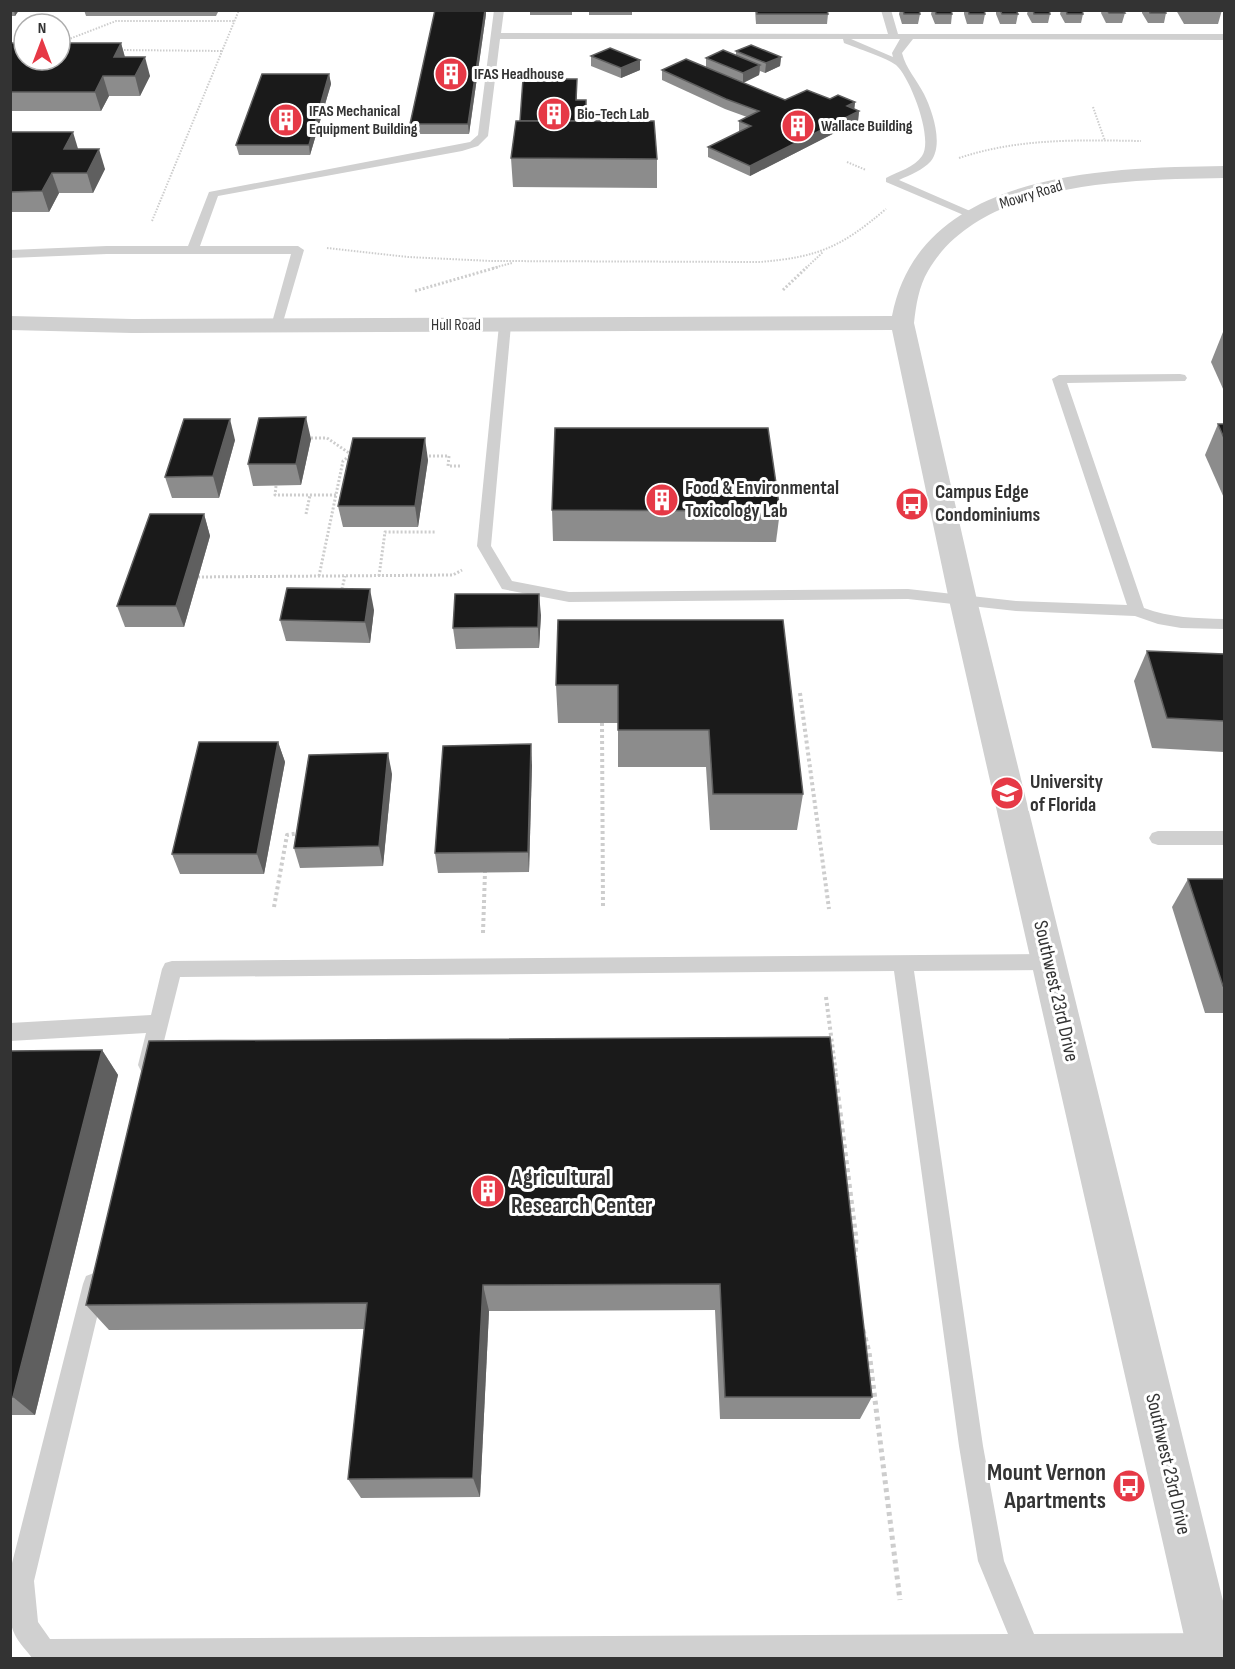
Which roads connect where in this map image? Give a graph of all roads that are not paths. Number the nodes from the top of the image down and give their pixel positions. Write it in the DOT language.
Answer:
graph roads {
  1 [pos="499,10"];
  2 [pos="886,10"];
  3 [pos="496,36"];
  4 [pos="831,36"];
  5 [pos="894,36"];
  6 [pos="911,36"];
  7 [pos="1224,37"];
  8 [pos="899,63"];
  9 [pos="1224,172"];
  10 [pos="973,216"];
  11 [pos="193,250"];
  12 [pos="10,254"];
  13 [pos="10,323"];
  14 [pos="902,323"];
  15 [pos="505,325"];
  16 [pos="277,326"];
  17 [pos="1180,378"];
  18 [pos="963,600"];
  19 [pos="1137,611"];
  20 [pos="1224,624"];
  21 [pos="1158,838"];
  22 [pos="1224,838"];
  23 [pos="1049,962"];
  24 [pos="903,963"];
  25 [pos="159,1023"];
  26 [pos="10,1032"];
  27 [pos="141,1093"];
  28 [pos="101,1256"];
  29 [pos="1027,1647"];
  30 [pos="1216,1650"];
  1 -- 3 [label="lane"];
  2 -- 5 [label="lane"];
  3 -- 4 [label="lane"];
  3 -- 11 [label="lane"];
  4 -- 5 [label="lane"];
  4 -- 8 [label="lane"];
  5 -- 6 [label="lane"];
  6 -- 7 [label="lane"];
  6 -- 8 [label="lane"];
  8 -- 10 [label="lane"];
  9 -- 10 [label="street, Mowry Road"];
  10 -- 14 [label="street, Mowry Road"];
  11 -- 12 [label="lane"];
  11 -- 16 [label="lane"];
  13 -- 16 [label="street, Hull Road"];
  14 -- 15 [label="street, Hull Road"];
  14 -- 18 [label="street, Southwest 23rd Drive"];
  15 -- 16 [label="street, Hull Road"];
  15 -- 18 [label="lane"];
  17 -- 19 [label="lane"];
  18 -- 19 [label="lane"];
  18 -- 23 [label="street, Southwest 23rd Drive"];
  19 -- 20 [label="lane"];
  21 -- 22 [label="lane"];
  23 -- 24 [label="lane"];
  23 -- 30 [label="street, Southwest 23rd Drive"];
  24 -- 25 [label="lane"];
  24 -- 29 [label="lane"];
  25 -- 26 [label="lane"];
  25 -- 27 [label="lane"];
  28 -- 29 [label="lane"];
  29 -- 30 [label="lane"];
}
